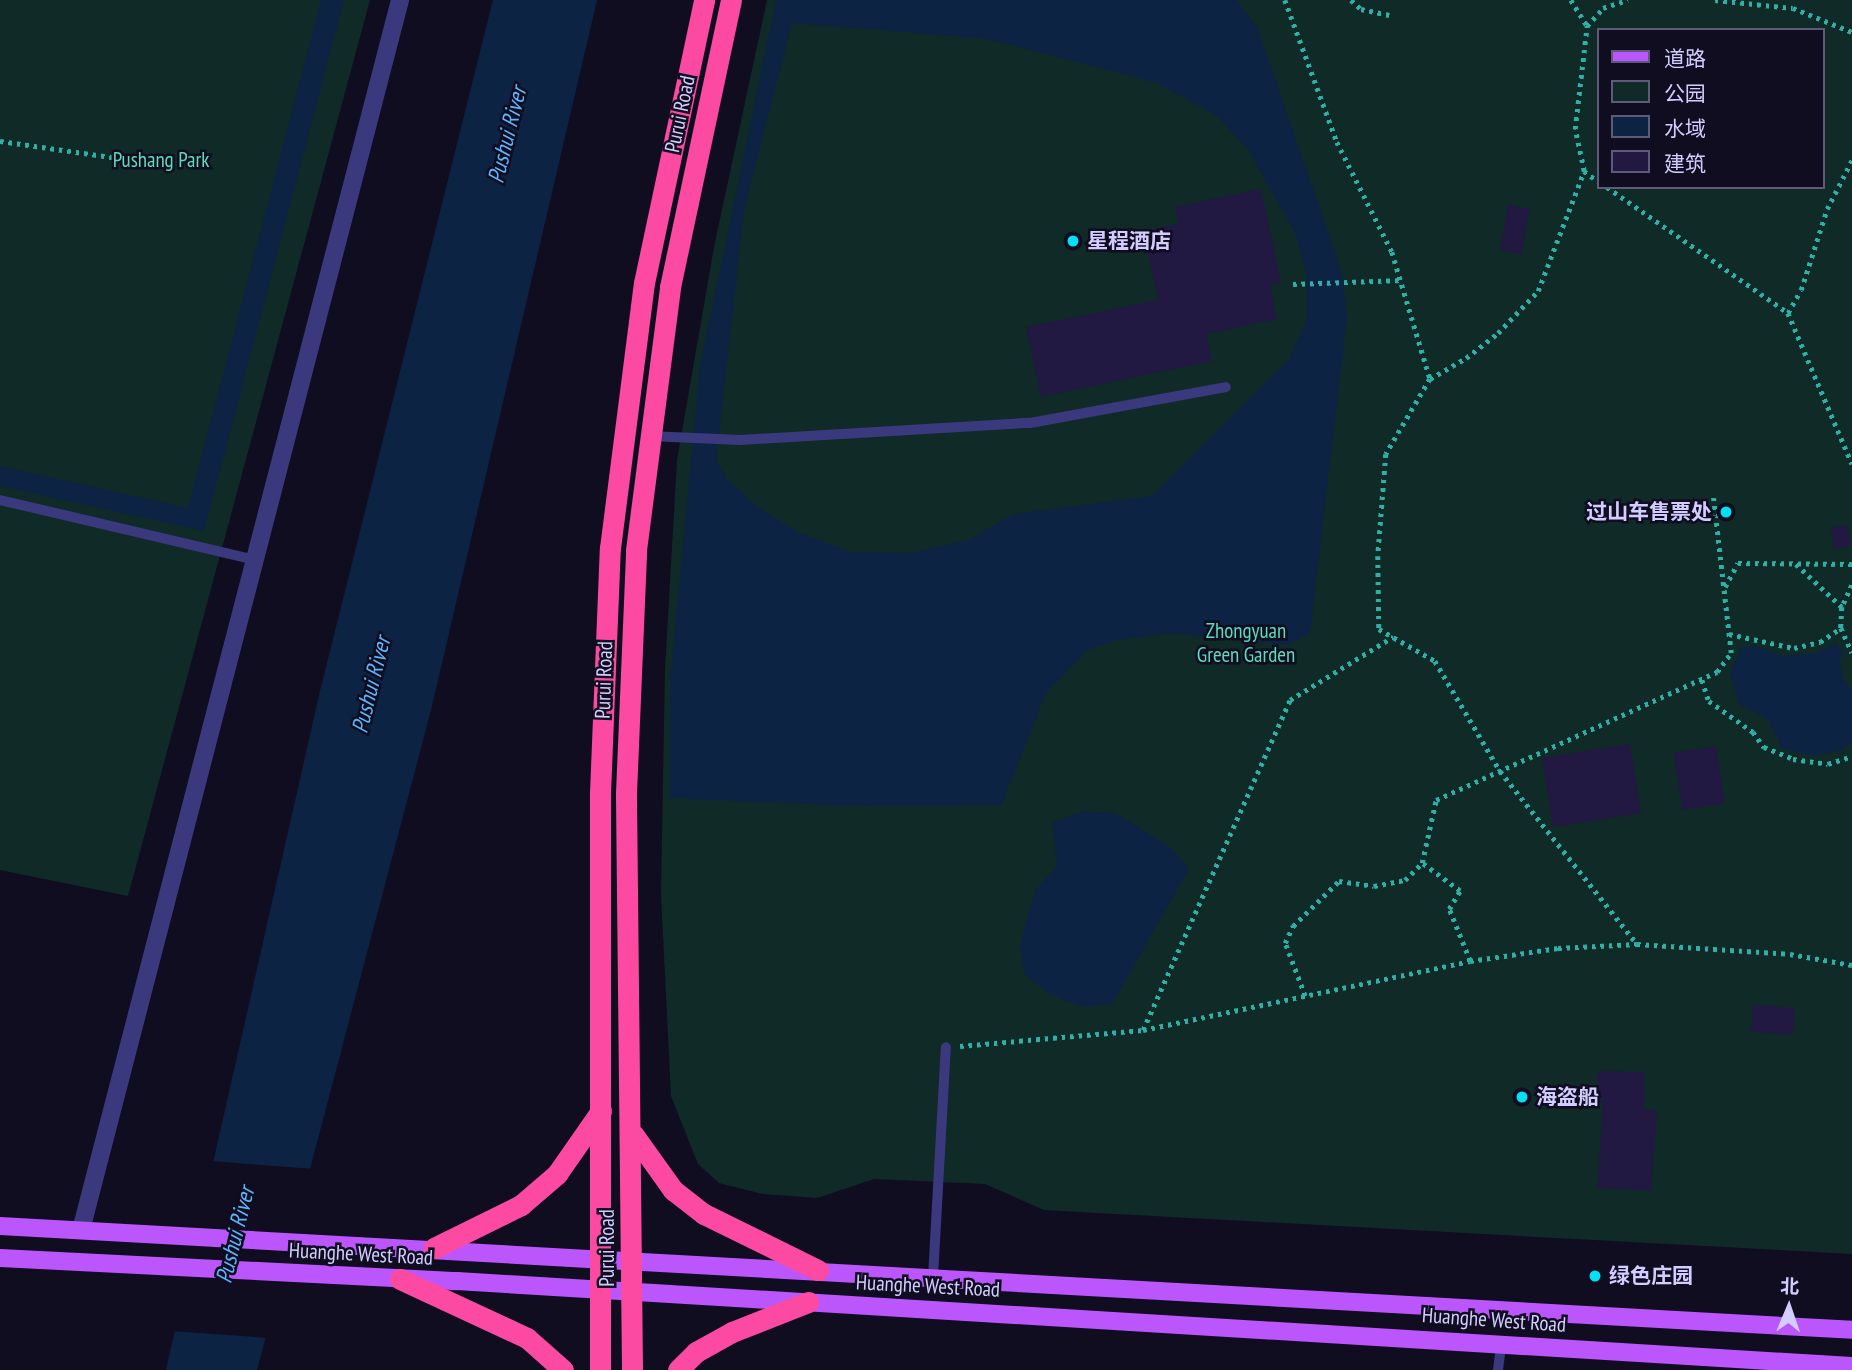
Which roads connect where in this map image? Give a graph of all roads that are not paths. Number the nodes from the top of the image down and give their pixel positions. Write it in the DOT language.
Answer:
graph roads {
  1 [pos="400,0"];
  2 [pos="704,0"];
  3 [pos="731,0"];
  4 [pos="1226,387"];
  5 [pos="649,436"];
  6 [pos="0,500"];
  7 [pos="255,560"];
  8 [pos="946,1047"];
  9 [pos="601,1111"];
  10 [pos="631,1131"];
  11 [pos="0,1226"];
  12 [pos="81,1230"];
  13 [pos="434,1248"];
  14 [pos="601,1257"];
  15 [pos="0,1258"];
  16 [pos="632,1259"];
  17 [pos="818,1270"];
  18 [pos="933,1277"];
  19 [pos="400,1279"];
  20 [pos="601,1290"];
  21 [pos="632,1292"];
  22 [pos="808,1302"];
  23 [pos="1852,1330"];
  24 [pos="1501,1343"];
  25 [pos="1852,1366"];
  26 [pos="563,1370"];
  27 [pos="600,1370"];
  28 [pos="632,1370"];
  29 [pos="678,1370"];
  30 [pos="1498,1370"];
  1 -- 7 [label="street"];
  2 -- 9 [label="highway, Purui Road"];
  3 -- 5 [label="highway, Purui Road"];
  4 -- 5 [label="lane"];
  5 -- 10 [label="highway, Purui Road"];
  6 -- 7 [label="lane"];
  7 -- 12 [label="street"];
  8 -- 18 [label="lane"];
  9 -- 13 [label="highway"];
  9 -- 14 [label="highway, Purui Road"];
  10 -- 16 [label="highway, Purui Road"];
  10 -- 17 [label="highway"];
  11 -- 12 [label="main road, Huanghe West Road"];
  12 -- 13 [label="main road, Huanghe West Road"];
  13 -- 14 [label="main road, Huanghe West Road"];
  14 -- 16 [label="main road, Huanghe West Road"];
  14 -- 20 [label="highway, Purui Road"];
  15 -- 19 [label="main road, Huanghe West Road"];
  16 -- 17 [label="main road, Huanghe West Road"];
  16 -- 21 [label="highway, Purui Road"];
  17 -- 18 [label="main road, Huanghe West Road"];
  18 -- 23 [label="main road, Huanghe West Road"];
  19 -- 20 [label="main road, Huanghe West Road"];
  19 -- 26 [label="highway"];
  20 -- 21 [label="main road, Huanghe West Road"];
  20 -- 27 [label="highway, Purui Road"];
  21 -- 22 [label="main road, Huanghe West Road"];
  21 -- 28 [label="highway, Purui Road"];
  22 -- 24 [label="main road, Huanghe West Road"];
  22 -- 29 [label="highway"];
  24 -- 25 [label="main road, Huanghe West Road"];
  24 -- 30 [label="lane"];
}
